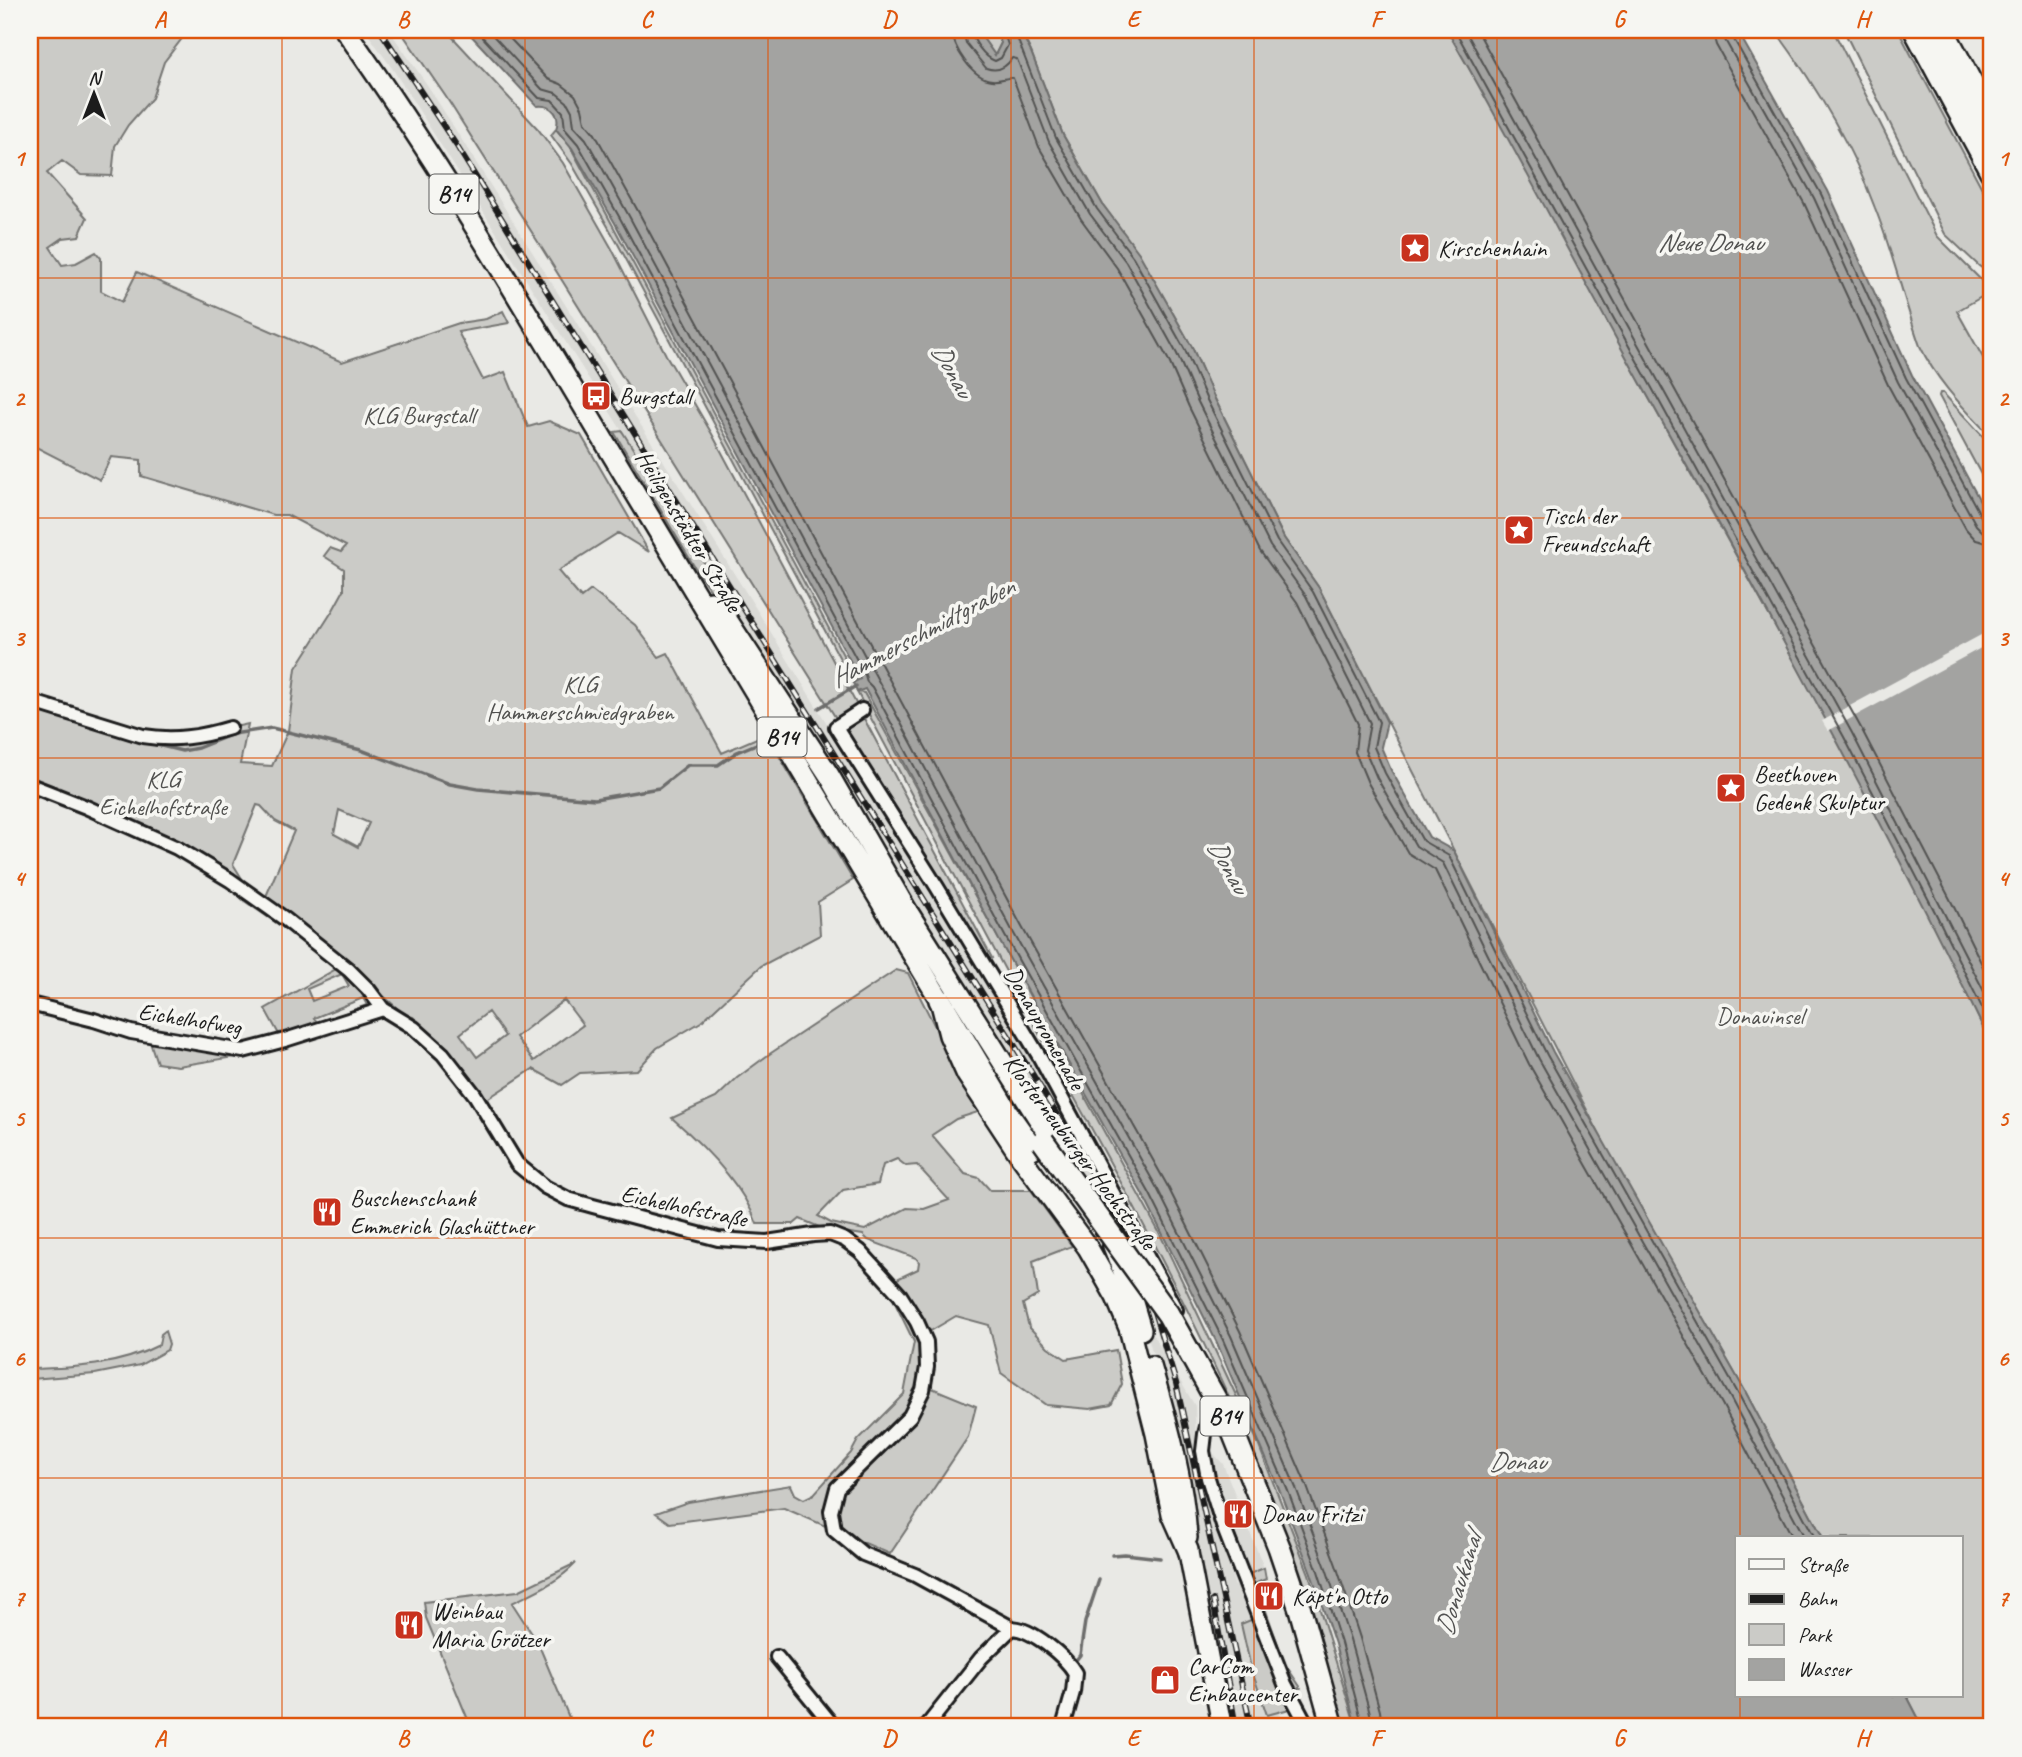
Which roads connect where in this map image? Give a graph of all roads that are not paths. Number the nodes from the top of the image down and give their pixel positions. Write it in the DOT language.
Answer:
graph roads {
  1 [pos="345,30"];
  2 [pos="1916,30"];
  3 [pos="1942,30"];
  4 [pos="1992,124"];
  5 [pos="1992,172"];
  6 [pos="682,570"];
  7 [pos="30,701"];
  8 [pos="862,710"];
  9 [pos="230,728"];
  10 [pos="30,785"];
  11 [pos="940,1000"];
  12 [pos="30,1004"];
  13 [pos="383,1009"];
  14 [pos="980,1064"];
  15 [pos="1188,1550"];
  16 [pos="1012,1628"];
  17 [pos="777,1657"];
  18 [pos="834,1727"];
  19 [pos="926,1727"];
  20 [pos="1063,1727"];
  21 [pos="1222,1727"];
  22 [pos="1308,1727"];
  23 [pos="1319,1727"];
  24 [pos="1333,1727"];
  1 -- 6 [label="main road, Heiligenstädter Straße / B14"];
  2 -- 5 [label="highway"];
  3 -- 4 [label="highway"];
  6 -- 11 [label="main road, Heiligenstädter Straße / B14"];
  6 -- 15 [label="main road"];
  7 -- 9 [label="street"];
  8 -- 22 [label="street, Donaupromenade"];
  10 -- 13 [label="street, Eichelhofstraße"];
  11 -- 14 [label="highway, Heiligenstädter Straße / B14"];
  11 -- 15 [label="main road"];
  12 -- 13 [label="street, Eichelhofweg"];
  13 -- 16 [label="street, Eichelhofstraße"];
  14 -- 23 [label="highway, Klosterneuburger Hochstraße / B14"];
  14 -- 24 [label="highway, Klosterneuburger Hochstraße / B14, bridge"];
  15 -- 21 [label="main road"];
  16 -- 19 [label="street"];
  16 -- 20 [label="street, Eichelhofstraße"];
  17 -- 18 [label="street"];
}
